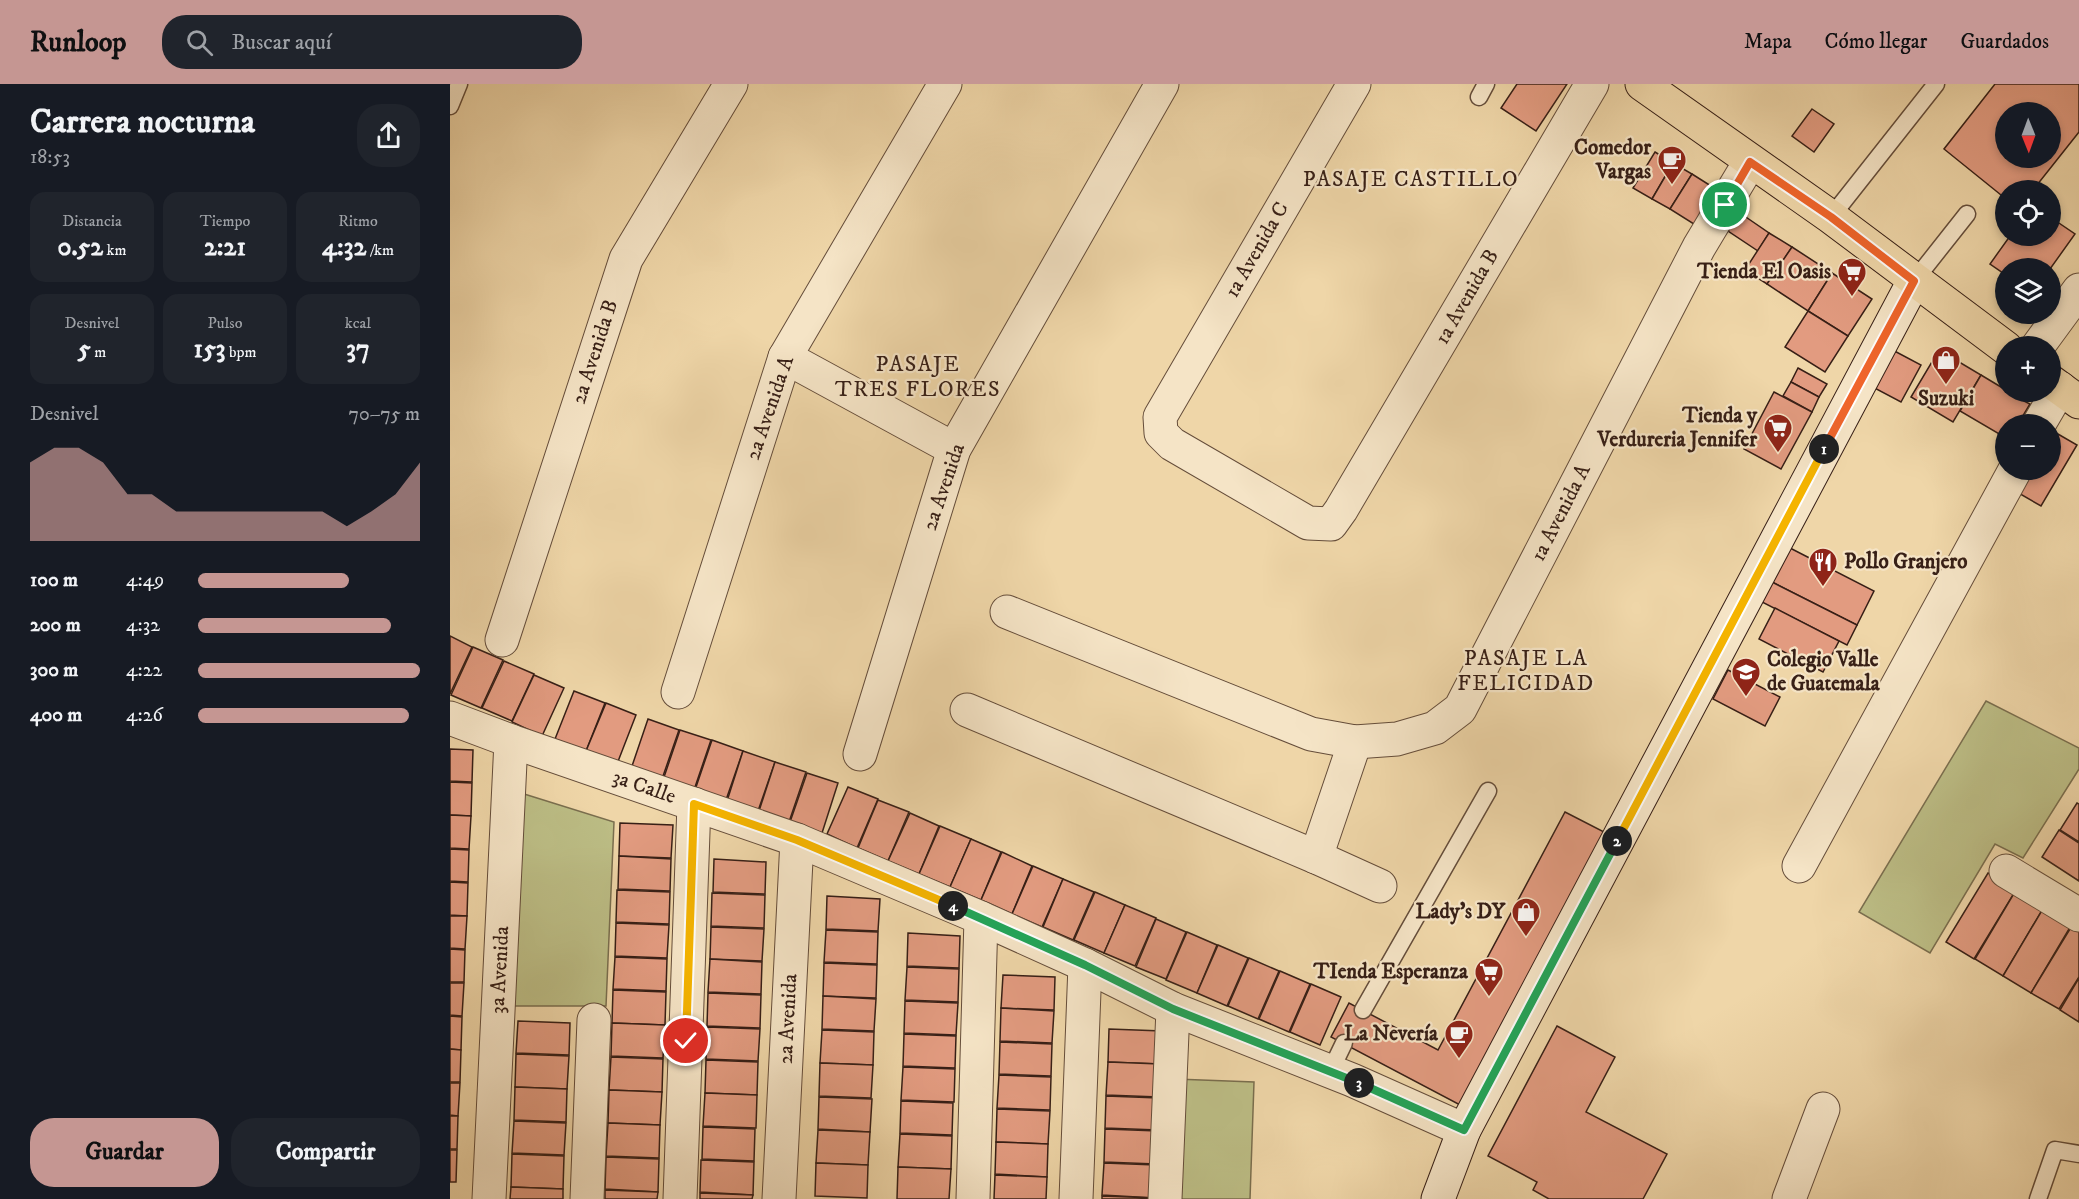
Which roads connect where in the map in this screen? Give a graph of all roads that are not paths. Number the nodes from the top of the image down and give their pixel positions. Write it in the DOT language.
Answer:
graph roads {
  1 [pos="459,84"];
  2 [pos="731,84"];
  3 [pos="945,84"];
  4 [pos="1162,84"];
  5 [pos="1354,84"];
  6 [pos="1592,84"];
  7 [pos="1642,84"];
  8 [pos="1936,84"];
  9 [pos="450,106"];
  10 [pos="1750,162"];
  11 [pos="1967,214"];
  12 [pos="1831,217"];
  13 [pos="1914,281"];
  14 [pos="2079,290"];
  15 [pos="2045,336"];
  16 [pos="1995,340"];
  17 [pos="785,357"];
  18 [pos="2063,390"];
  19 [pos="2046,414"];
  20 [pos="954,449"];
  21 [pos="2010,480"];
  22 [pos="1341,510"];
  23 [pos="1007,612"];
  24 [pos="502,640"];
  25 [pos="678,692"];
  26 [pos="967,710"];
  27 [pos="450,718"];
  28 [pos="511,741"];
  29 [pos="1355,742"];
  30 [pos="860,754"];
  31 [pos="1488,791"];
  32 [pos="694,804"];
  33 [pos="797,840"];
  34 [pos="1316,857"];
  35 [pos="1799,866"];
  36 [pos="2006,871"];
  37 [pos="1380,886"];
  38 [pos="2079,915"];
  39 [pos="981,918"];
  40 [pos="1085,965"];
  41 [pos="1173,1009"];
  42 [pos="1362,1010"];
  43 [pos="594,1020"];
  44 [pos="1823,1109"];
  45 [pos="1464,1130"];
  46 [pos="2079,1154"];
  47 [pos="489,1199"];
  48 [pos="587,1199"];
  49 [pos="680,1199"];
  50 [pos="779,1199"];
  51 [pos="973,1199"];
  52 [pos="1076,1199"];
  53 [pos="1165,1199"];
  54 [pos="1438,1199"];
  55 [pos="1790,1199"];
  56 [pos="2038,1199"];
  1 -- 9 [label="lane"];
  2 -- 24 [label="street, 2a Avenida B"];
  3 -- 17 [label="street, 2a Avenida A"];
  4 -- 20 [label="street, 2a Avenida"];
  5 -- 22 [label="street, 1a Avenida C"];
  6 -- 22 [label="street, 1a Avenida B"];
  7 -- 10 [label="main road"];
  8 -- 12 [label="lane"];
  10 -- 12 [label="main road"];
  10 -- 29 [label="street, 1a Avenida A"];
  11 -- 13 [label="lane"];
  12 -- 13 [label="main road"];
  13 -- 16 [label="main road"];
  13 -- 45 [label="street"];
  14 -- 15 [label="street"];
  17 -- 20 [label="street"];
  17 -- 25 [label="street, 2a Avenida A"];
  18 -- 19 [label="street"];
  20 -- 30 [label="street, 2a Avenida"];
  21 -- 35 [label="street"];
  23 -- 29 [label="street, 1a Avenida A"];
  26 -- 34 [label="street"];
  27 -- 28 [label="street, 3a Calle"];
  28 -- 32 [label="street, 3a Calle"];
  28 -- 47 [label="street, 3a Avenida"];
  29 -- 34 [label="street"];
  31 -- 42 [label="lane"];
  32 -- 33 [label="street, 3a Calle"];
  32 -- 49 [label="street"];
  33 -- 39 [label="street, 3a Calle"];
  33 -- 50 [label="street, 2a Avenida"];
  34 -- 37 [label="street"];
  36 -- 38 [label="street"];
  39 -- 40 [label="street, 3a Calle"];
  39 -- 51 [label="street"];
  40 -- 41 [label="street, 3a Calle"];
  40 -- 52 [label="street"];
  41 -- 45 [label="street, 3a Calle"];
  41 -- 53 [label="street"];
  43 -- 48 [label="street"];
  44 -- 55 [label="street"];
  45 -- 54 [label="street"];
  46 -- 56 [label="lane"];
}
